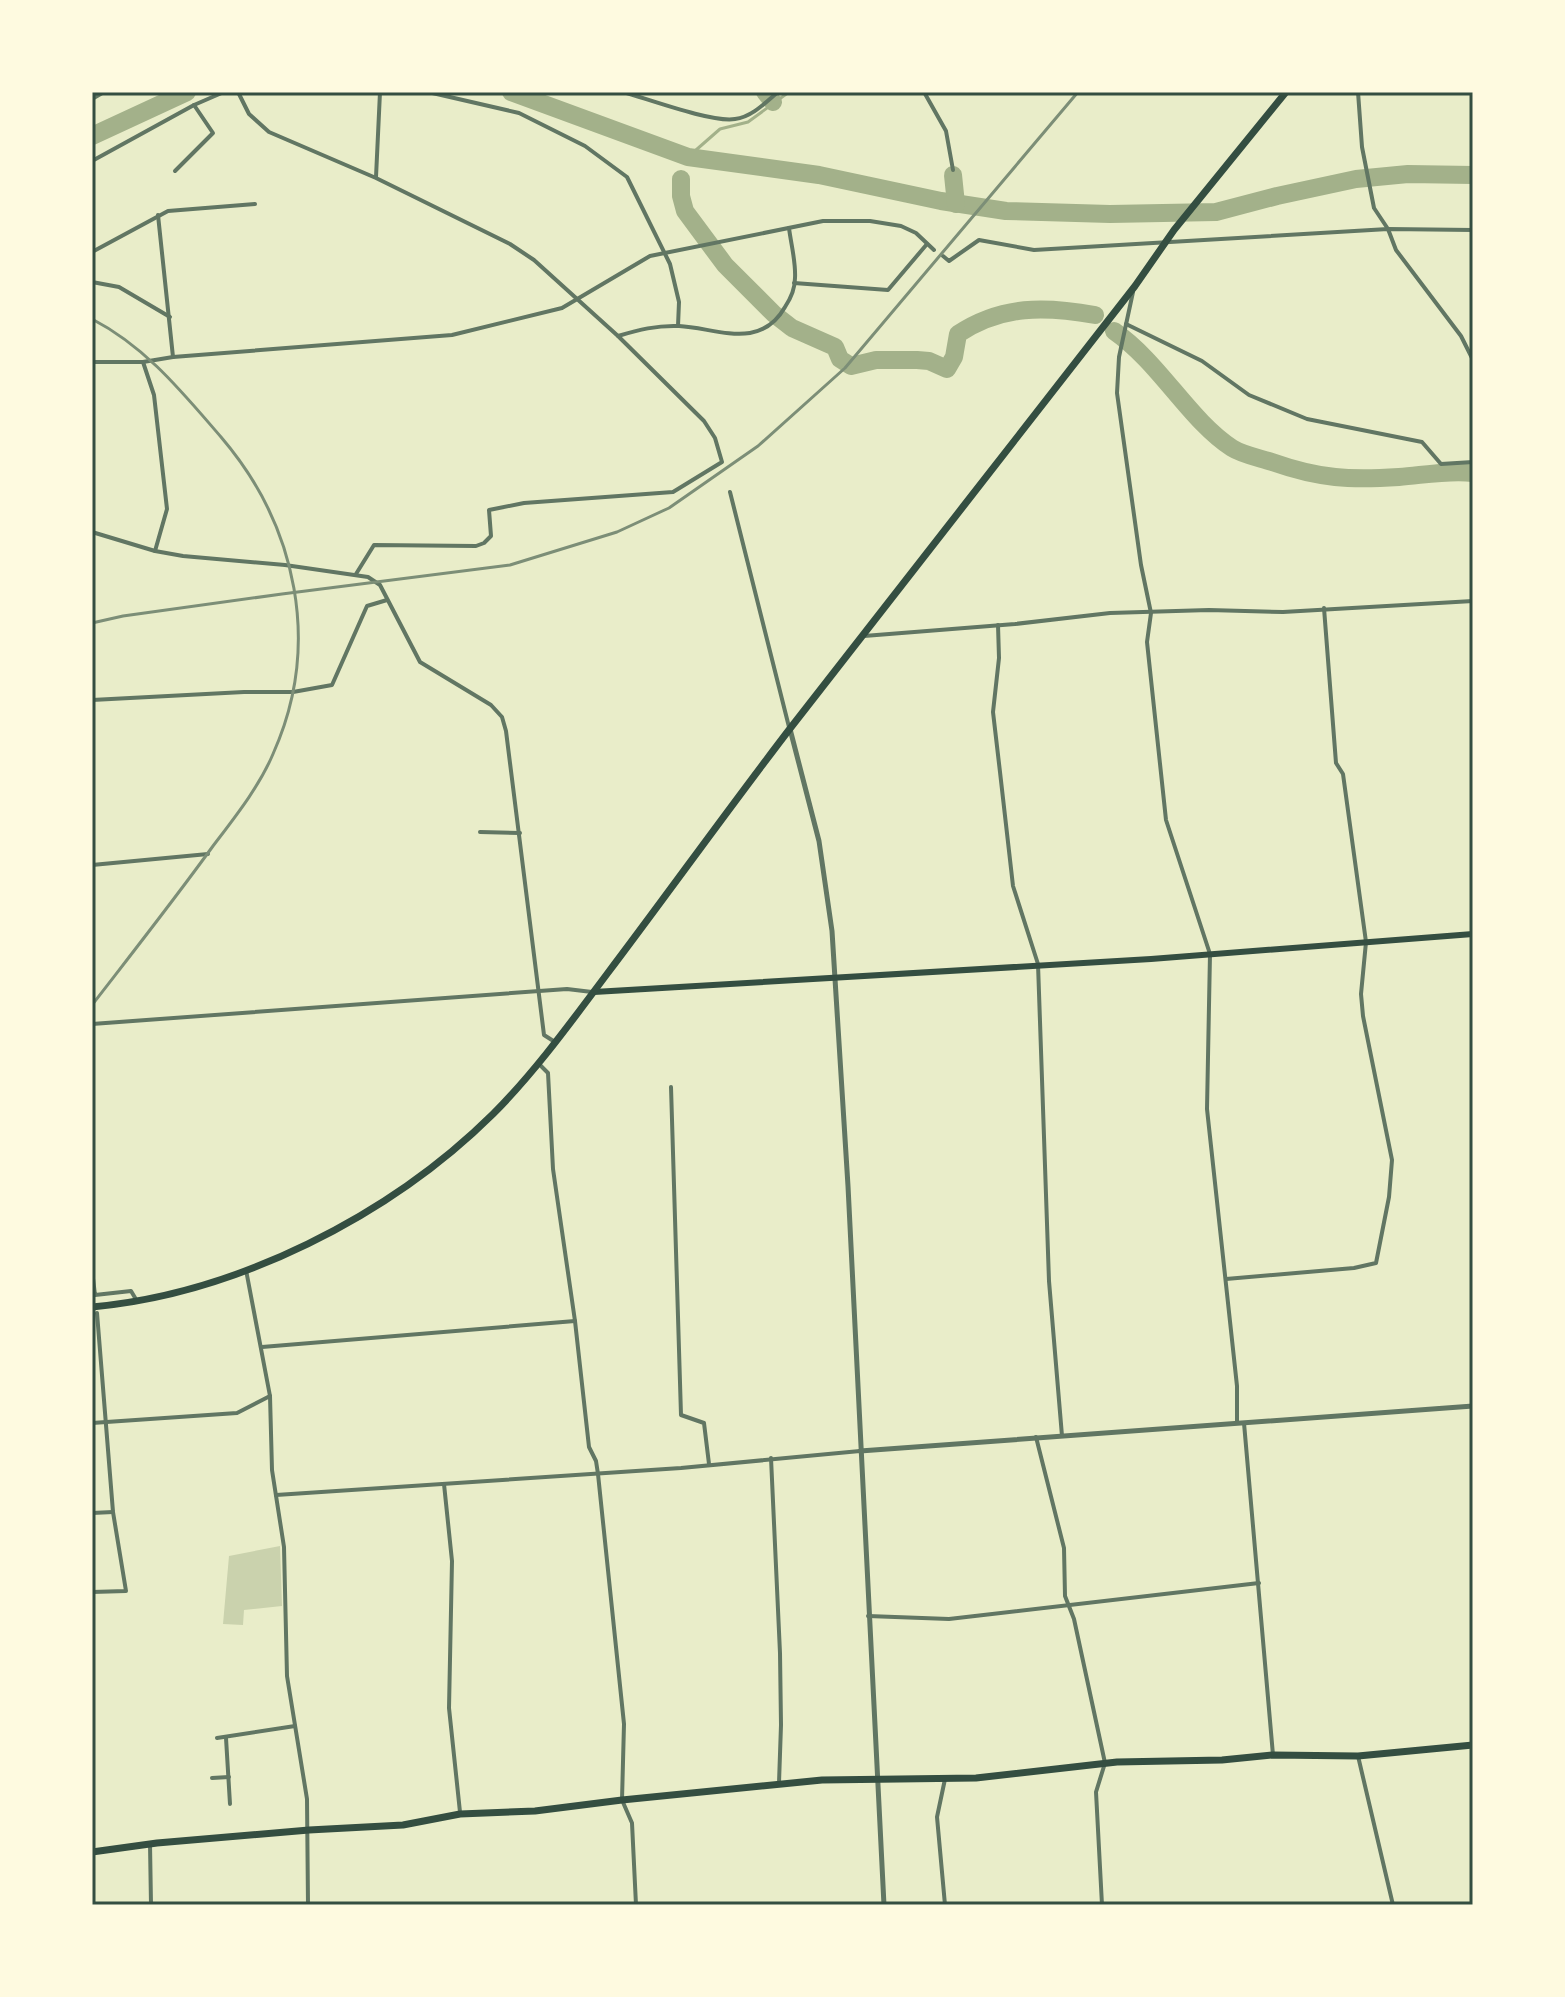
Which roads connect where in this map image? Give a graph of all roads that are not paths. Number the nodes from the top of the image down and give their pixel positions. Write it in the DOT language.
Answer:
graph roads {
  1 [pos="104,92"];
  2 [pos="224,92"];
  3 [pos="238,92"];
  4 [pos="380,92"];
  5 [pos="428,92"];
  6 [pos="623,92"];
  7 [pos="778,92"];
  8 [pos="924,92"];
  9 [pos="1286,92"];
  10 [pos="1358,92"];
  11 [pos="92,99"];
  12 [pos="194,105"];
  13 [pos="92,161"];
  14 [pos="953,170"];
  15 [pos="175,171"];
  16 [pos="376,178"];
  17 [pos="255,204"];
  18 [pos="158,215"];
  19 [pos="789,228"];
  20 [pos="1388,229"];
  21 [pos="1473,230"];
  22 [pos="1164,243"];
  23 [pos="927,244"];
  24 [pos="934,250"];
  25 [pos="92,252"];
  26 [pos="666,253"];
  27 [pos="943,256"];
  28 [pos="92,282"];
  29 [pos="794,283"];
  30 [pos="1135,286"];
  31 [pos="579,300"];
  32 [pos="170,317"];
  33 [pos="1126,324"];
  34 [pos="678,326"];
  35 [pos="618,336"];
  36 [pos="173,357"];
  37 [pos="1473,360"];
  38 [pos="92,362"];
  39 [pos="143,362"];
  40 [pos="1473,462"];
  41 [pos="730,492"];
  42 [pos="92,532"];
  43 [pos="155,551"];
  44 [pos="356,574"];
  45 [pos="387,600"];
  46 [pos="1473,601"];
  47 [pos="1324,608"];
  48 [pos="1151,613"];
  49 [pos="998,625"];
  50 [pos="864,636"];
  51 [pos="92,700"];
  52 [pos="790,729"];
  53 [pos="480,832"];
  54 [pos="520,833"];
  55 [pos="208,854"];
  56 [pos="92,865"];
  57 [pos="1473,934"];
  58 [pos="1366,942"];
  59 [pos="1210,954"];
  60 [pos="1038,964"];
  61 [pos="834,976"];
  62 [pos="539,991"];
  63 [pos="594,992"];
  64 [pos="92,1024"];
  65 [pos="555,1042"];
  66 [pos="538,1063"];
  67 [pos="671,1087"];
  68 [pos="92,1270"];
  69 [pos="246,1270"];
  70 [pos="1226,1279"];
  71 [pos="137,1301"];
  72 [pos="94,1310"];
  73 [pos="575,1321"];
  74 [pos="262,1347"];
  75 [pos="270,1396"];
  76 [pos="1473,1406"];
  77 [pos="105,1421"];
  78 [pos="92,1423"];
  79 [pos="1241,1423"];
  80 [pos="1062,1436"];
  81 [pos="1036,1437"];
  82 [pos="860,1451"];
  83 [pos="771,1458"];
  84 [pos="709,1464"];
  85 [pos="598,1474"];
  86 [pos="444,1484"];
  87 [pos="276,1495"];
  88 [pos="113,1512"];
  89 [pos="92,1513"];
  90 [pos="1259,1583"];
  91 [pos="92,1592"];
  92 [pos="1068,1606"];
  93 [pos="868,1616"];
  94 [pos="258,1721"];
  95 [pos="295,1726"];
  96 [pos="258,1730"];
  97 [pos="217,1738"];
  98 [pos="226,1738"];
  99 [pos="1473,1745"];
  100 [pos="1273,1755"];
  101 [pos="1358,1756"];
  102 [pos="1105,1763"];
  103 [pos="229,1777"];
  104 [pos="212,1778"];
  105 [pos="945,1779"];
  106 [pos="876,1780"];
  107 [pos="779,1784"];
  108 [pos="622,1800"];
  109 [pos="230,1804"];
  110 [pos="460,1814"];
  111 [pos="309,1830"];
  112 [pos="150,1844"];
  113 [pos="92,1852"];
  114 [pos="151,1905"];
  115 [pos="308,1905"];
  116 [pos="636,1905"];
  117 [pos="884,1905"];
  118 [pos="945,1905"];
  119 [pos="1102,1905"];
  120 [pos="1393,1905"];
  1 -- 11 [label="street"];
  2 -- 12 [label="street"];
  3 -- 16 [label="street"];
  4 -- 16 [label="street"];
  5 -- 26 [label="street"];
  6 -- 7 [label="street"];
  8 -- 14 [label="street"];
  9 -- 22 [label="main road"];
  10 -- 20 [label="street"];
  12 -- 13 [label="street"];
  12 -- 15 [label="street"];
  16 -- 31 [label="street"];
  17 -- 18 [label="street"];
  18 -- 25 [label="street"];
  18 -- 32 [label="street"];
  19 -- 23 [label="street"];
  19 -- 26 [label="street"];
  19 -- 29 [label="street"];
  20 -- 21 [label="street"];
  20 -- 22 [label="street"];
  20 -- 37 [label="street"];
  22 -- 27 [label="street"];
  22 -- 30 [label="main road"];
  23 -- 24 [label="street"];
  23 -- 29 [label="street"];
  26 -- 31 [label="street"];
  26 -- 34 [label="street"];
  28 -- 32 [label="street"];
  29 -- 34 [label="street"];
  30 -- 33 [label="street"];
  30 -- 50 [label="main road"];
  31 -- 35 [label="street"];
  31 -- 36 [label="street"];
  32 -- 36 [label="street"];
  33 -- 40 [label="street"];
  33 -- 48 [label="street"];
  34 -- 35 [label="street"];
  35 -- 44 [label="street"];
  36 -- 39 [label="street"];
  38 -- 39 [label="street"];
  39 -- 43 [label="street"];
  41 -- 52 [label="street"];
  42 -- 43 [label="street"];
  43 -- 44 [label="street"];
  44 -- 45 [label="street"];
  45 -- 51 [label="street"];
  45 -- 54 [label="street"];
  46 -- 47 [label="street"];
  47 -- 48 [label="street"];
  47 -- 58 [label="street"];
  48 -- 49 [label="street"];
  48 -- 59 [label="street"];
  49 -- 50 [label="street"];
  49 -- 60 [label="street"];
  50 -- 52 [label="main road"];
  52 -- 61 [label="street"];
  52 -- 63 [label="main road"];
  53 -- 54 [label="street"];
  54 -- 62 [label="street"];
  55 -- 56 [label="street"];
  57 -- 58 [label="main road"];
  58 -- 59 [label="main road"];
  58 -- 70 [label="street"];
  59 -- 60 [label="main road"];
  59 -- 70 [label="street"];
  60 -- 61 [label="main road"];
  60 -- 80 [label="street"];
  61 -- 63 [label="main road"];
  61 -- 82 [label="street"];
  62 -- 63 [label="street"];
  62 -- 64 [label="street"];
  62 -- 65 [label="street"];
  63 -- 65 [label="main road"];
  65 -- 66 [label="main road"];
  66 -- 69 [label="main road"];
  66 -- 73 [label="street"];
  67 -- 84 [label="street"];
  68 -- 71 [label="street"];
  69 -- 71 [label="main road"];
  69 -- 74 [label="street"];
  70 -- 79 [label="street"];
  71 -- 72 [label="main road"];
  72 -- 77 [label="street"];
  73 -- 74 [label="street"];
  73 -- 85 [label="street"];
  74 -- 75 [label="street"];
  75 -- 77 [label="street"];
  75 -- 87 [label="street"];
  76 -- 79 [label="street"];
  77 -- 78 [label="street"];
  77 -- 88 [label="street"];
  79 -- 80 [label="street"];
  79 -- 90 [label="street"];
  80 -- 81 [label="street"];
  81 -- 82 [label="street"];
  81 -- 92 [label="street"];
  82 -- 83 [label="street"];
  82 -- 93 [label="street"];
  83 -- 84 [label="street"];
  83 -- 107 [label="street"];
  84 -- 85 [label="street"];
  85 -- 86 [label="street"];
  85 -- 108 [label="street"];
  86 -- 87 [label="street"];
  86 -- 110 [label="street"];
  87 -- 95 [label="street"];
  88 -- 89 [label="street"];
  88 -- 91 [label="street"];
  90 -- 92 [label="street"];
  90 -- 100 [label="street"];
  92 -- 93 [label="street"];
  92 -- 102 [label="street"];
  93 -- 106 [label="street"];
  94 -- 96 [label="street"];
  95 -- 96 [label="street"];
  95 -- 111 [label="street"];
  96 -- 98 [label="street"];
  97 -- 98 [label="street"];
  98 -- 103 [label="street"];
  99 -- 101 [label="main road"];
  100 -- 101 [label="main road"];
  100 -- 102 [label="main road"];
  101 -- 120 [label="street"];
  102 -- 105 [label="main road"];
  102 -- 119 [label="street"];
  103 -- 104 [label="street"];
  103 -- 109 [label="street"];
  105 -- 106 [label="main road"];
  105 -- 118 [label="street"];
  106 -- 107 [label="main road"];
  106 -- 117 [label="street"];
  107 -- 108 [label="main road"];
  108 -- 110 [label="main road"];
  108 -- 116 [label="street"];
  110 -- 111 [label="main road"];
  111 -- 112 [label="main road"];
  111 -- 115 [label="street"];
  112 -- 113 [label="main road"];
  112 -- 114 [label="street"];
}
